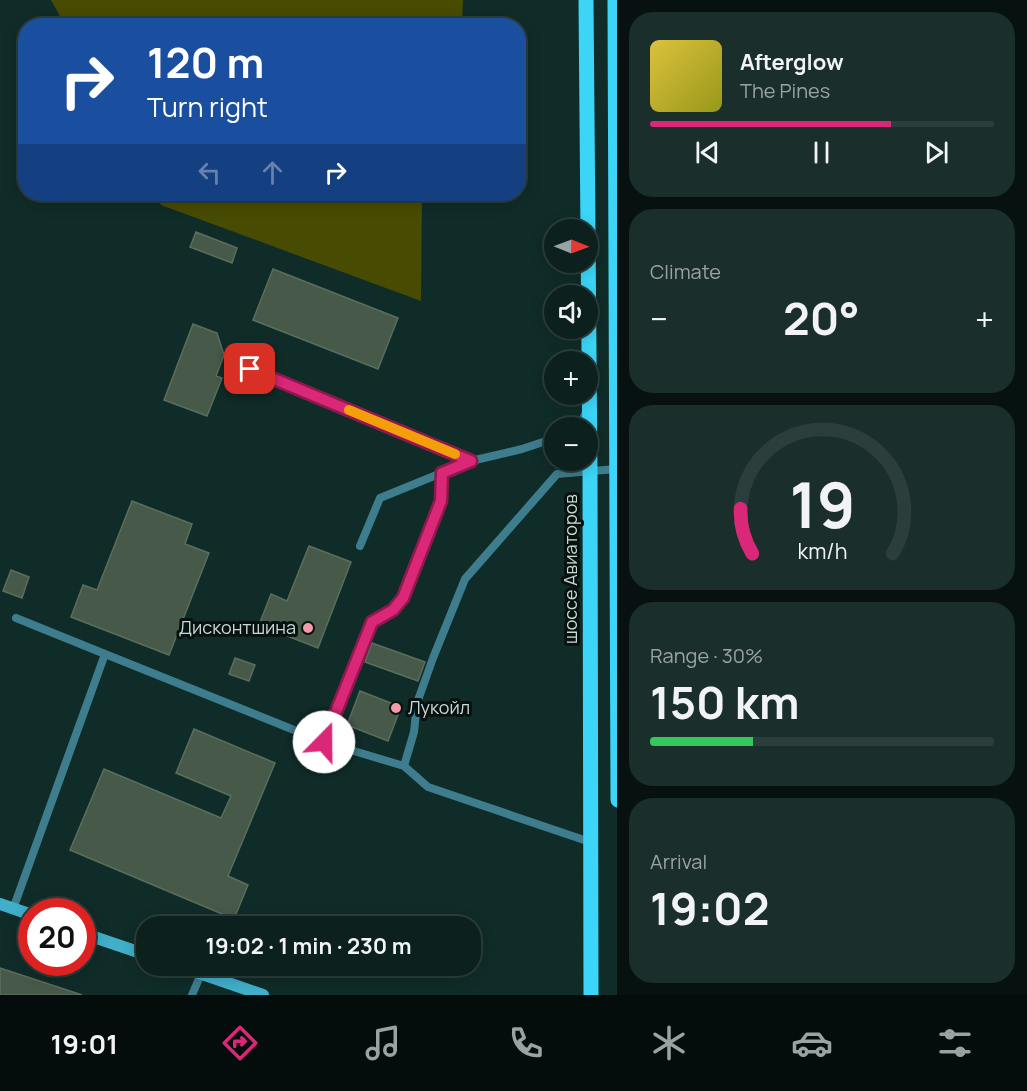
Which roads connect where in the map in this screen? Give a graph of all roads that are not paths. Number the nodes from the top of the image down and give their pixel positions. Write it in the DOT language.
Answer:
graph roads {
  1 [pos="586,0"];
  2 [pos="615,0"];
  3 [pos="589,351"];
  4 [pos="250,369"];
  5 [pos="544,442"];
  6 [pos="471,461"];
  7 [pos="616,470"];
  8 [pos="590,471"];
  9 [pos="598,471"];
  10 [pos="442,473"];
  11 [pos="617,534"];
  12 [pos="360,546"];
  13 [pos="16,618"];
  14 [pos="105,654"];
  15 [pos="324,742"];
  16 [pos="404,766"];
  17 [pos="590,842"];
  18 [pos="0,904"];
  19 [pos="13,909"];
  20 [pos="18,911"];
  21 [pos="96,938"];
  22 [pos="136,951"];
  23 [pos="200,976"];
  24 [pos="207,976"];
  25 [pos="192,995"];
  26 [pos="263,995"];
  27 [pos="591,995"];
  1 -- 3 [label="main road, шоссе Авиаторов"];
  2 -- 7 [label="main road"];
  4 -- 6 [label="lane"];
  5 -- 6 [label="lane"];
  6 -- 10 [label="lane"];
  7 -- 9 [label="lane"];
  7 -- 11 [label="main road"];
  8 -- 16 [label="lane"];
  8 -- 17 [label="main road, шоссе Авиаторов"];
  10 -- 12 [label="lane"];
  10 -- 15 [label="lane"];
  13 -- 14 [label="lane"];
  14 -- 15 [label="lane"];
  14 -- 19 [label="lane"];
  15 -- 16 [label="lane"];
  16 -- 17 [label="lane"];
  17 -- 27 [label="main road, шоссе Авиаторов"];
  18 -- 19 [label="main road"];
  19 -- 20 [label="main road"];
  21 -- 22 [label="main road"];
  23 -- 25 [label="lane"];
  24 -- 26 [label="main road"];
}
